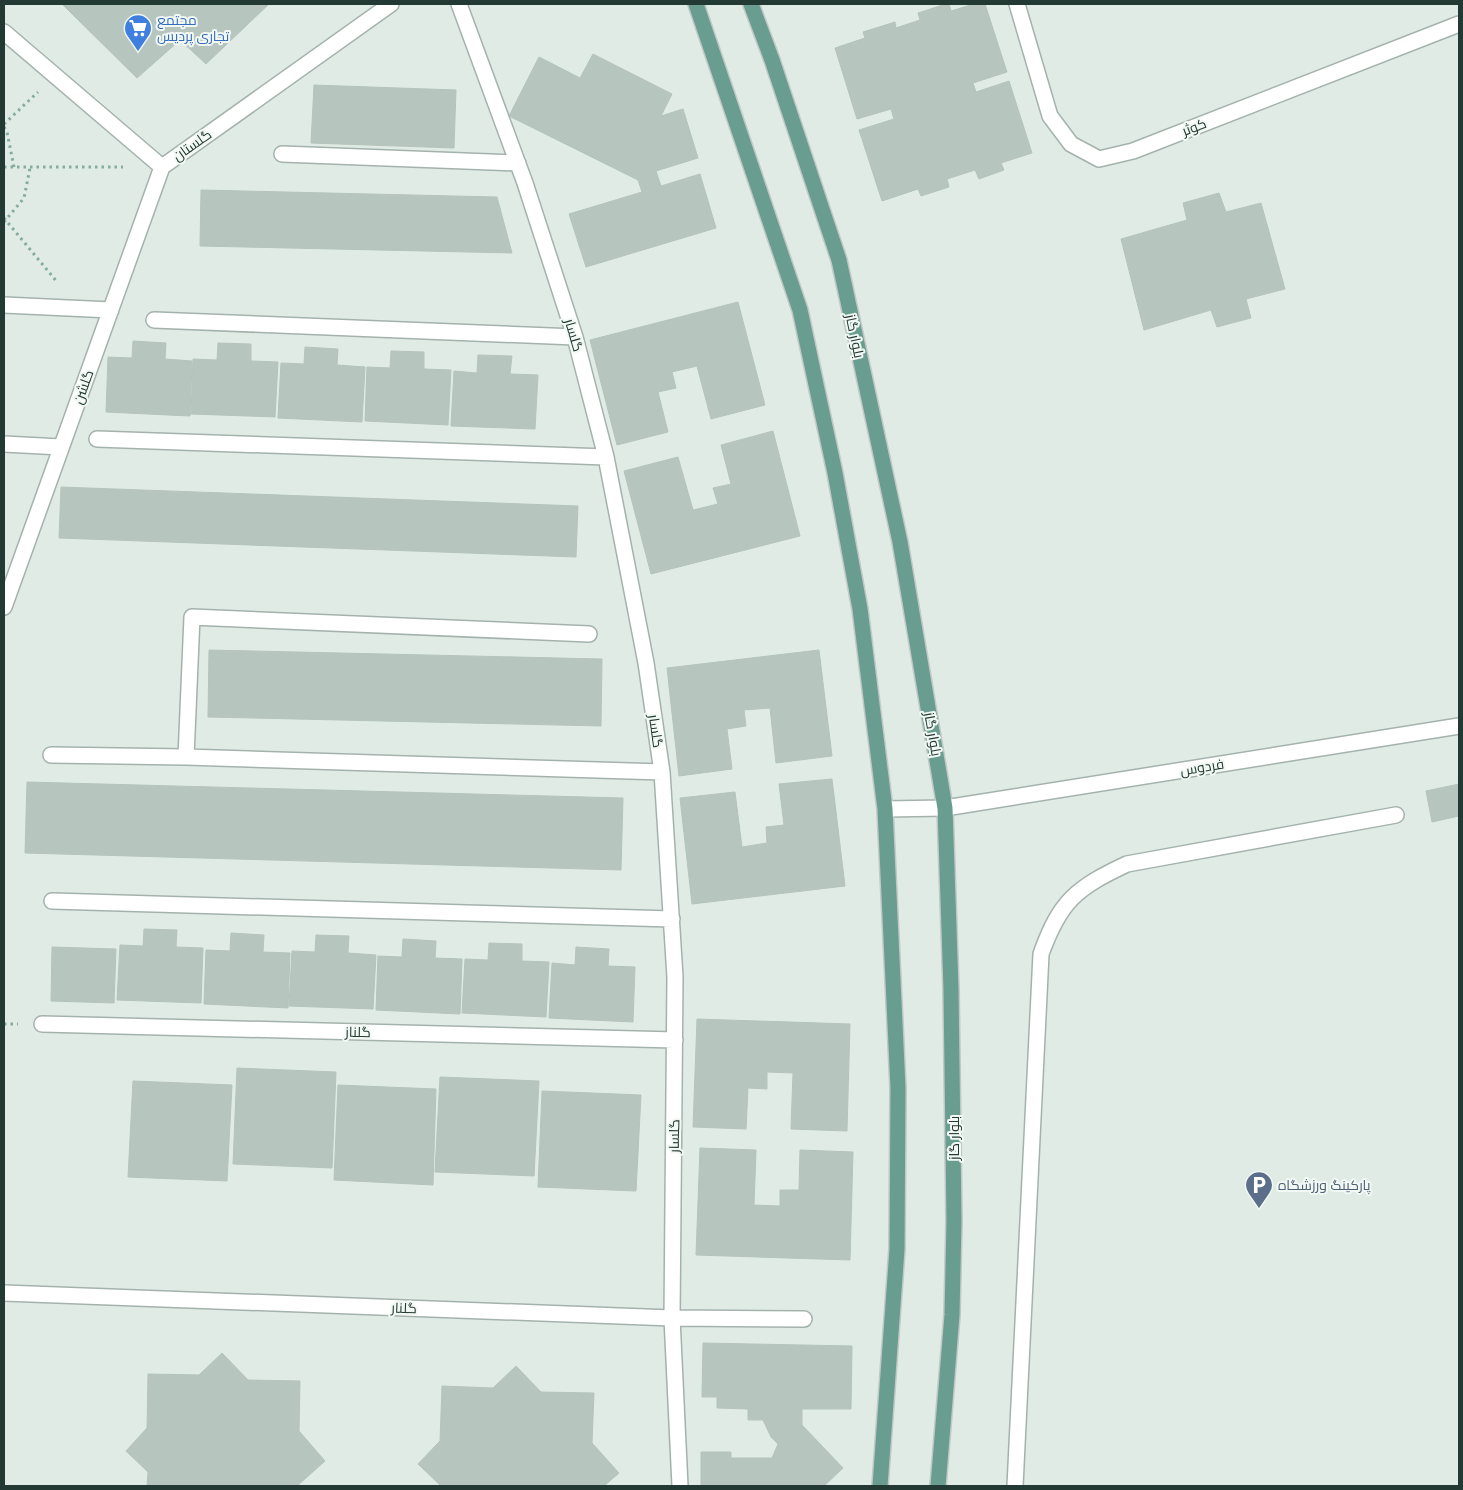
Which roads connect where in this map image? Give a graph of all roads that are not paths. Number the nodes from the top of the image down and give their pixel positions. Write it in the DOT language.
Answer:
graph roads {
  1 [pos="391,4"];
  2 [pos="459,4"];
  3 [pos="696,4"];
  4 [pos="750,4"];
  5 [pos="1017,4"];
  6 [pos="1459,24"];
  7 [pos="4,32"];
  8 [pos="282,154"];
  9 [pos="518,163"];
  10 [pos="162,166"];
  11 [pos="4,305"];
  12 [pos="111,310"];
  13 [pos="154,320"];
  14 [pos="575,337"];
  15 [pos="97,439"];
  16 [pos="4,444"];
  17 [pos="61,447"];
  18 [pos="606,457"];
  19 [pos="4,607"];
  20 [pos="589,634"];
  21 [pos="1459,726"];
  22 [pos="51,755"];
  23 [pos="186,757"];
  24 [pos="662,772"];
  25 [pos="946,808"];
  26 [pos="885,809"];
  27 [pos="1396,815"];
  28 [pos="52,901"];
  29 [pos="672,919"];
  30 [pos="42,1024"];
  31 [pos="675,1040"];
  32 [pos="4,1293"];
  33 [pos="672,1318"];
  34 [pos="804,1319"];
  35 [pos="680,1486"];
  36 [pos="880,1486"];
  37 [pos="938,1486"];
  38 [pos="1015,1486"];
  1 -- 10 [label="street, گلستان"];
  2 -- 9 [label="street, گلسار"];
  3 -- 26 [label="main road"];
  4 -- 25 [label="main road, بلوار گاز"];
  5 -- 6 [label="street, کوثر"];
  7 -- 10 [label="street, گلستان"];
  8 -- 9 [label="street"];
  9 -- 14 [label="street, گلسار"];
  10 -- 12 [label="street, گلشن"];
  11 -- 12 [label="street"];
  12 -- 17 [label="street, گلشن"];
  13 -- 14 [label="street"];
  14 -- 18 [label="street, گلسار"];
  15 -- 18 [label="street"];
  16 -- 17 [label="street"];
  17 -- 19 [label="street, گلشن"];
  18 -- 24 [label="street, گلسار"];
  20 -- 23 [label="street"];
  21 -- 25 [label="street, فردوس"];
  22 -- 23 [label="street"];
  23 -- 24 [label="street"];
  24 -- 29 [label="street, گلسار"];
  25 -- 26 [label="street, فردوس"];
  25 -- 37 [label="main road, بلوار گاز"];
  26 -- 36 [label="main road"];
  27 -- 38 [label="street"];
  28 -- 29 [label="street"];
  29 -- 31 [label="street, گلسار"];
  30 -- 31 [label="street, گلناز"];
  31 -- 33 [label="street, گلسار"];
  32 -- 33 [label="street, گلنار"];
  33 -- 34 [label="street, گلنار"];
  33 -- 35 [label="street, گلسار"];
}
